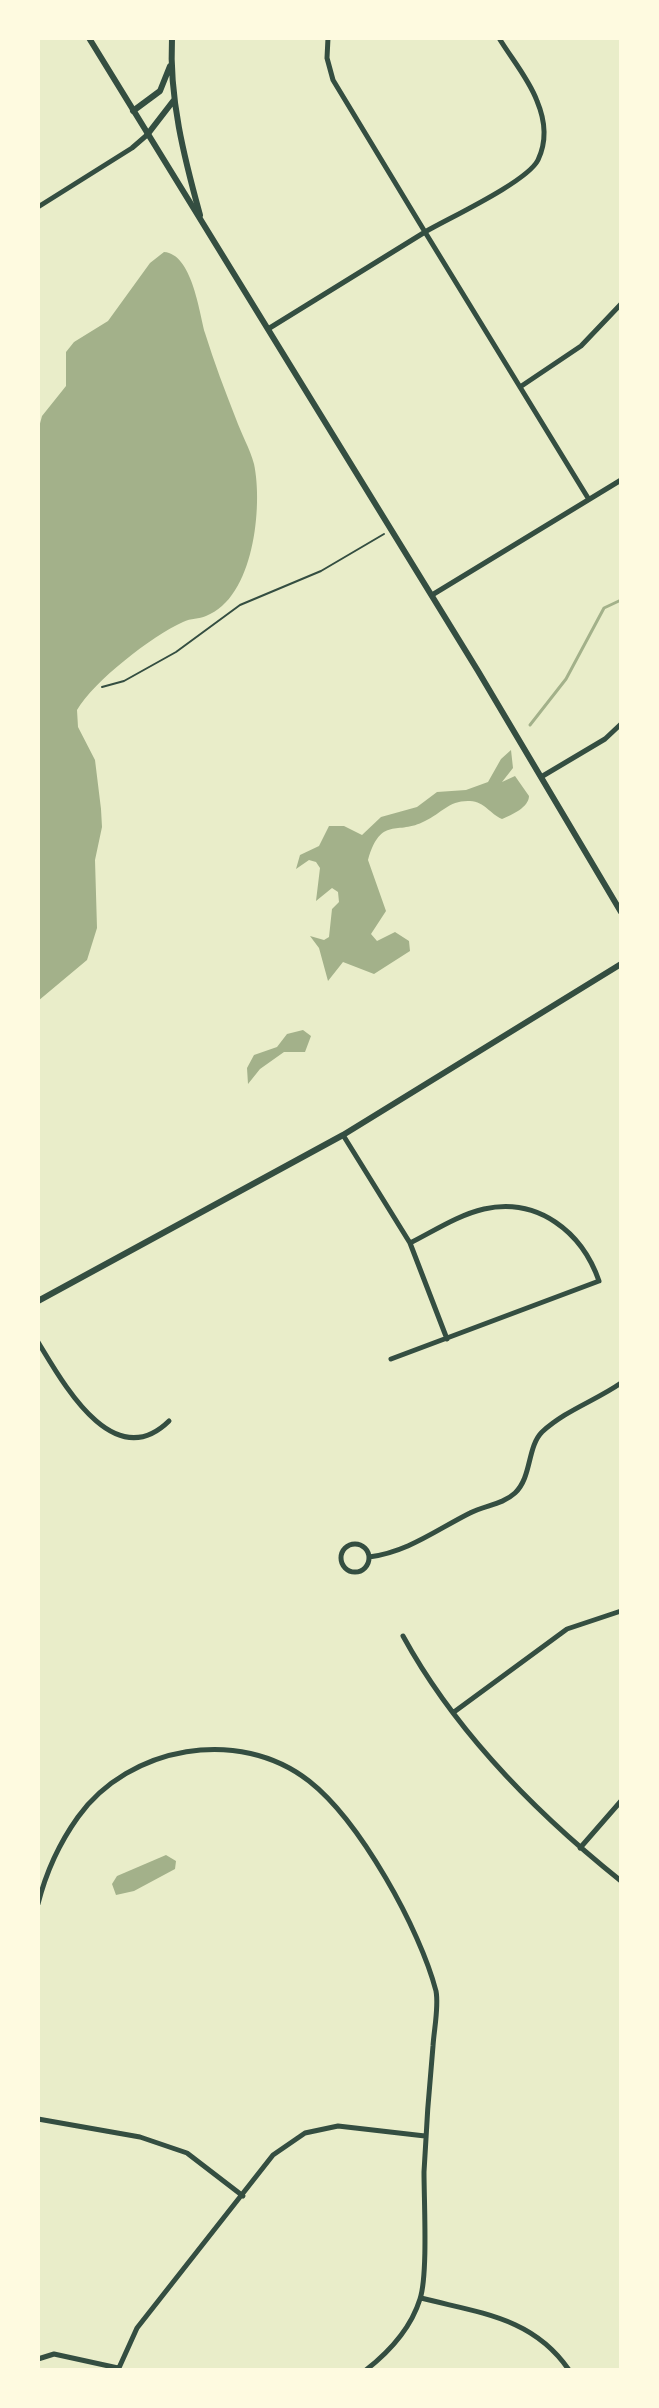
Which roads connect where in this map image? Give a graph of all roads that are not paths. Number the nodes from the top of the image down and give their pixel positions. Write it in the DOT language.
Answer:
graph roads {
  1 [pos="89,38"];
  2 [pos="172,38"];
  3 [pos="328,38"];
  4 [pos="499,38"];
  5 [pos="170,66"];
  6 [pos="174,100"];
  7 [pos="133,111"];
  8 [pos="147,135"];
  9 [pos="38,207"];
  10 [pos="202,223"];
  11 [pos="425,232"];
  12 [pos="621,304"];
  13 [pos="268,329"];
  14 [pos="520,387"];
  15 [pos="621,480"];
  16 [pos="588,498"];
  17 [pos="432,595"];
  18 [pos="621,724"];
  19 [pos="541,777"];
  20 [pos="621,912"];
  21 [pos="621,964"];
  22 [pos="343,1135"];
  23 [pos="410,1243"];
  24 [pos="38,1301"];
  25 [pos="447,1339"];
  26 [pos="38,1342"];
  27 [pos="391,1359"];
  28 [pos="621,1383"];
  29 [pos="169,1421"];
  30 [pos="369,1557"];
  31 [pos="621,1611"];
  32 [pos="403,1636"];
  33 [pos="454,1712"];
  34 [pos="621,1801"];
  35 [pos="580,1848"];
  36 [pos="621,1881"];
  37 [pos="38,1904"];
  38 [pos="38,2119"];
  39 [pos="425,2136"];
  40 [pos="243,2196"];
  41 [pos="421,2298"];
  42 [pos="38,2359"];
  43 [pos="118,2369"];
  44 [pos="366,2370"];
  45 [pos="569,2370"];
  1 -- 7 [label="main road"];
  2 -- 5 [label="main road"];
  3 -- 11 [label="street"];
  4 -- 11 [label="street"];
  5 -- 6 [label="main road"];
  5 -- 7 [label="main road"];
  6 -- 8 [label="main road"];
  6 -- 10 [label="main road"];
  7 -- 8 [label="main road"];
  8 -- 9 [label="street"];
  8 -- 10 [label="main road"];
  10 -- 13 [label="main road"];
  11 -- 13 [label="street"];
  11 -- 14 [label="street"];
  12 -- 14 [label="street"];
  13 -- 17 [label="main road"];
  14 -- 16 [label="street"];
  15 -- 16 [label="street"];
  16 -- 17 [label="street"];
  17 -- 19 [label="main road"];
  18 -- 19 [label="street"];
  19 -- 20 [label="main road"];
  21 -- 22 [label="main road"];
  22 -- 23 [label="street"];
  22 -- 24 [label="main road"];
  23 -- 25 [label="street"];
  23 -- 25 [label="street"];
  25 -- 27 [label="street"];
  26 -- 29 [label="street"];
  28 -- 30 [label="street"];
  30 -- 30 [label="street"];
  31 -- 33 [label="street"];
  32 -- 33 [label="street"];
  33 -- 35 [label="street"];
  34 -- 35 [label="street"];
  35 -- 36 [label="street"];
  37 -- 39 [label="street"];
  38 -- 40 [label="street"];
  39 -- 40 [label="street"];
  39 -- 41 [label="street"];
  40 -- 43 [label="street"];
  41 -- 44 [label="street"];
  41 -- 45 [label="street"];
  42 -- 43 [label="street"];
}
